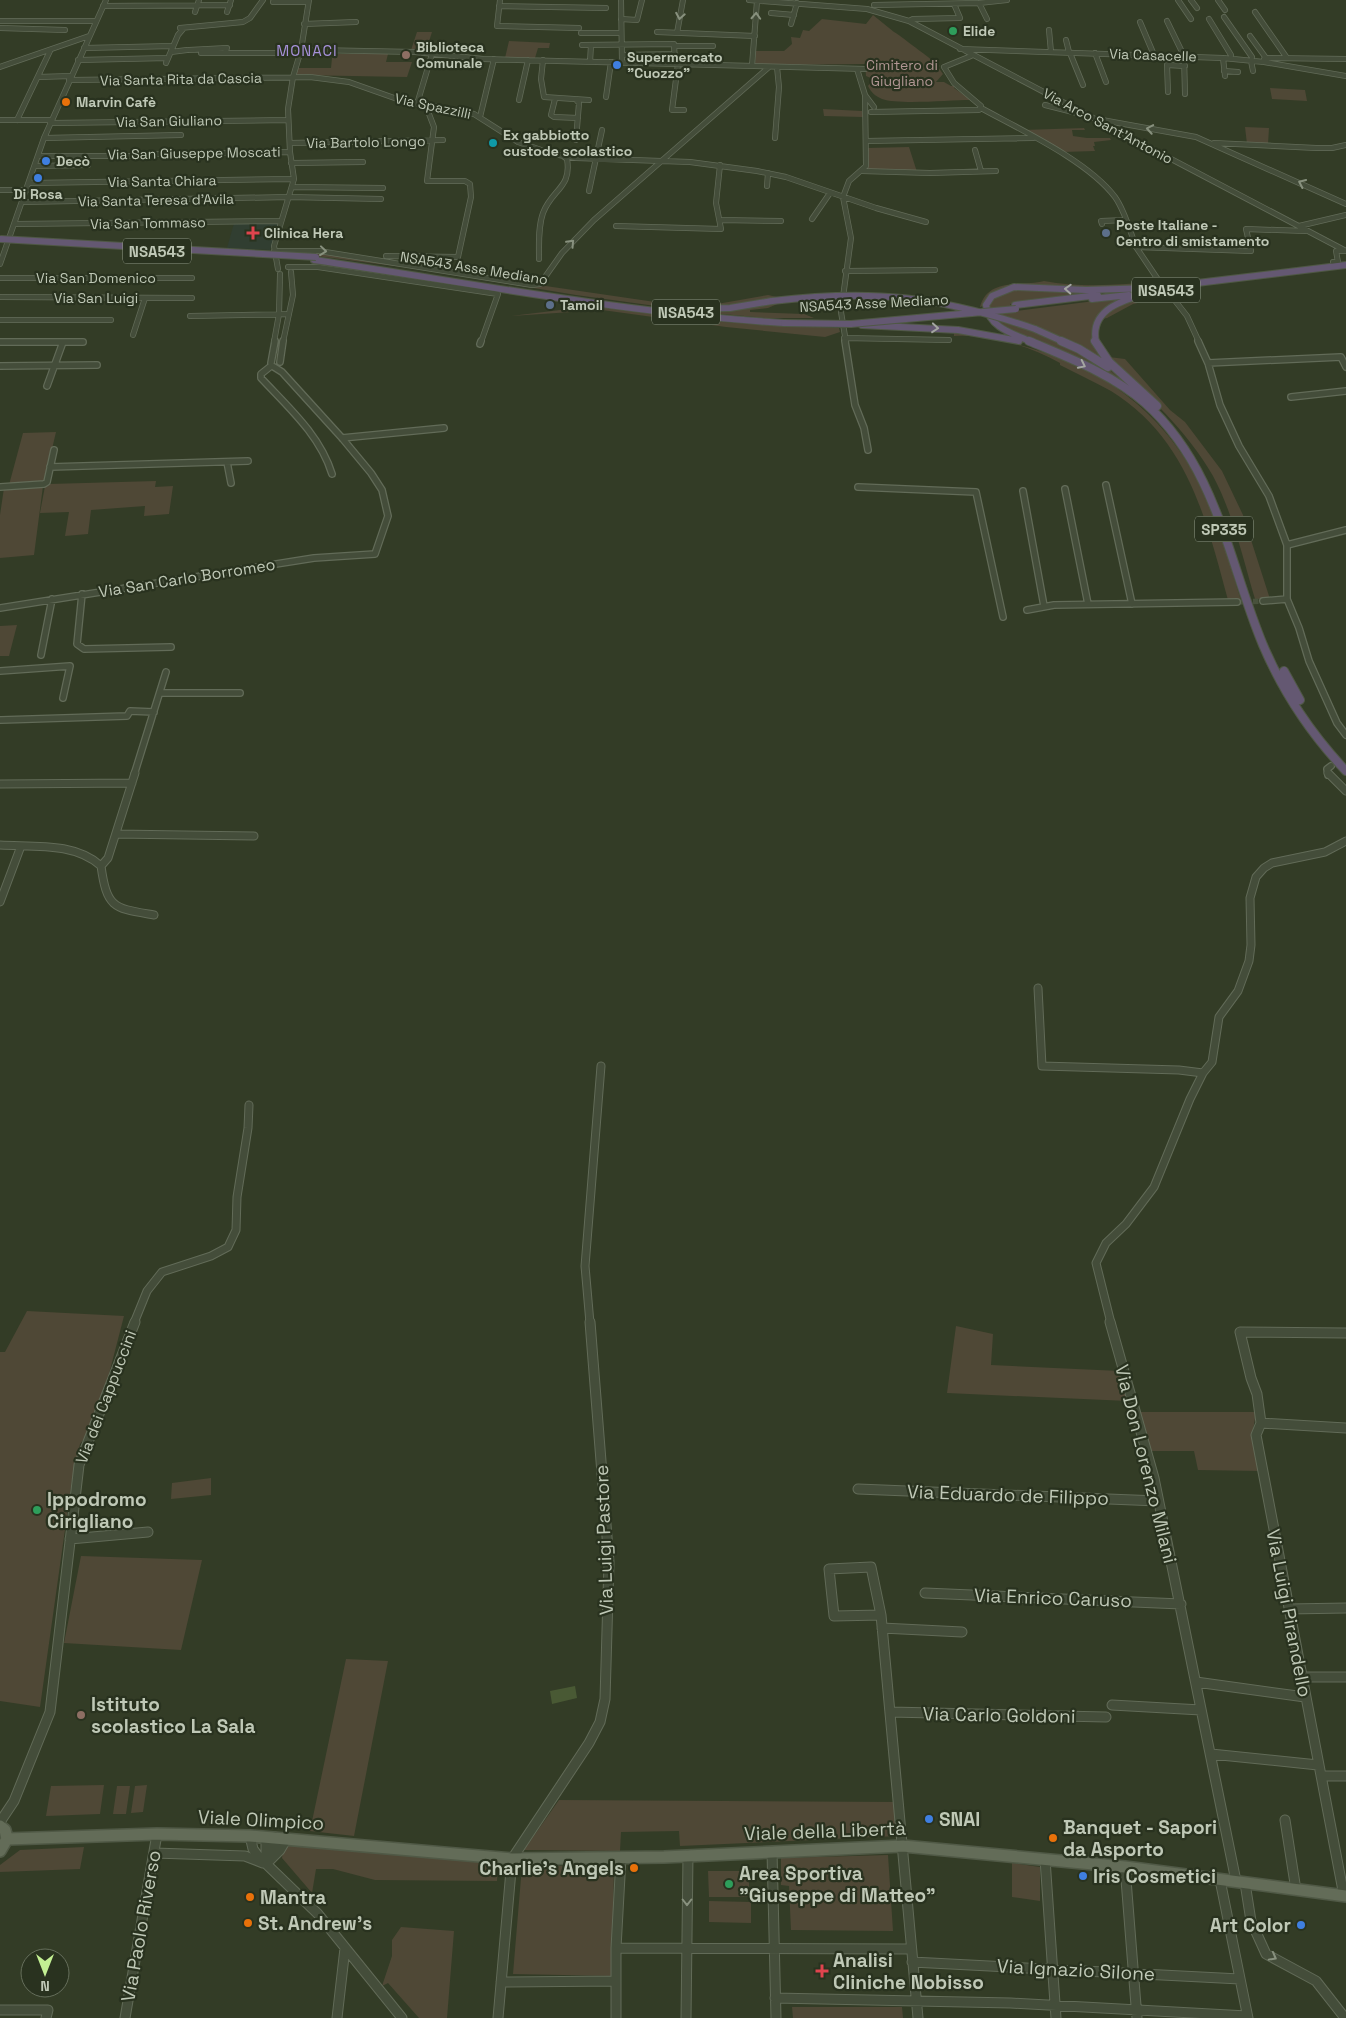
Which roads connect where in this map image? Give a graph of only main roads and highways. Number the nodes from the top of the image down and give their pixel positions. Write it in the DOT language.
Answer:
graph roads {
  1 [pos="0,240"];
  2 [pos="315,259"];
  3 [pos="1346,267"];
  4 [pos="1155,290"];
  5 [pos="1016,307"];
  6 [pos="653,308"];
  7 [pos="785,322"];
  8 [pos="851,324"];
  9 [pos="1038,345"];
  10 [pos="1110,366"];
  11 [pos="1346,762"];
  12 [pos="1346,771"];
  13 [pos="0,1824"];
  14 [pos="7,1839"];
  15 [pos="0,1851"];
  16 [pos="512,1859"];
  17 [pos="1345,1896"];
  1 -- 2 [label="highway, NSA543 Asse Mediano / NSA543, bridge"];
  2 -- 6 [label="highway, NSA543 Asse Mediano / NSA543"];
  2 -- 7 [label="highway, NSA543 Asse Mediano / NSA543"];
  3 -- 4 [label="highway, NSA543 Asse Mediano / NSA543"];
  4 -- 5 [label="highway, NSA543 Asse Mediano / NSA543"];
  4 -- 9 [label="highway, NSA543, one-way"];
  4 -- 10 [label="highway, NSA543"];
  5 -- 7 [label="highway, NSA543 Asse Mediano / NSA543, bridge"];
  5 -- 8 [label="highway, NSA543 Asse Mediano / NSA543, bridge"];
  6 -- 7 [label="highway, NSA543 Asse Mediano / NSA543"];
  6 -- 10 [label="highway, NSA543, bridge"];
  7 -- 8 [label="highway, NSA543 Asse Mediano / NSA543, bridge"];
  8 -- 9 [label="highway, NSA543, one-way, bridge"];
  9 -- 12 [label="highway, SP335, one-way"];
  10 -- 11 [label="highway, SP335"];
  13 -- 14 [label="main road"];
  14 -- 15 [label="main road"];
  14 -- 16 [label="main road, Viale Olimpico"];
  16 -- 17 [label="main road, Viale della Libertà"];
}
